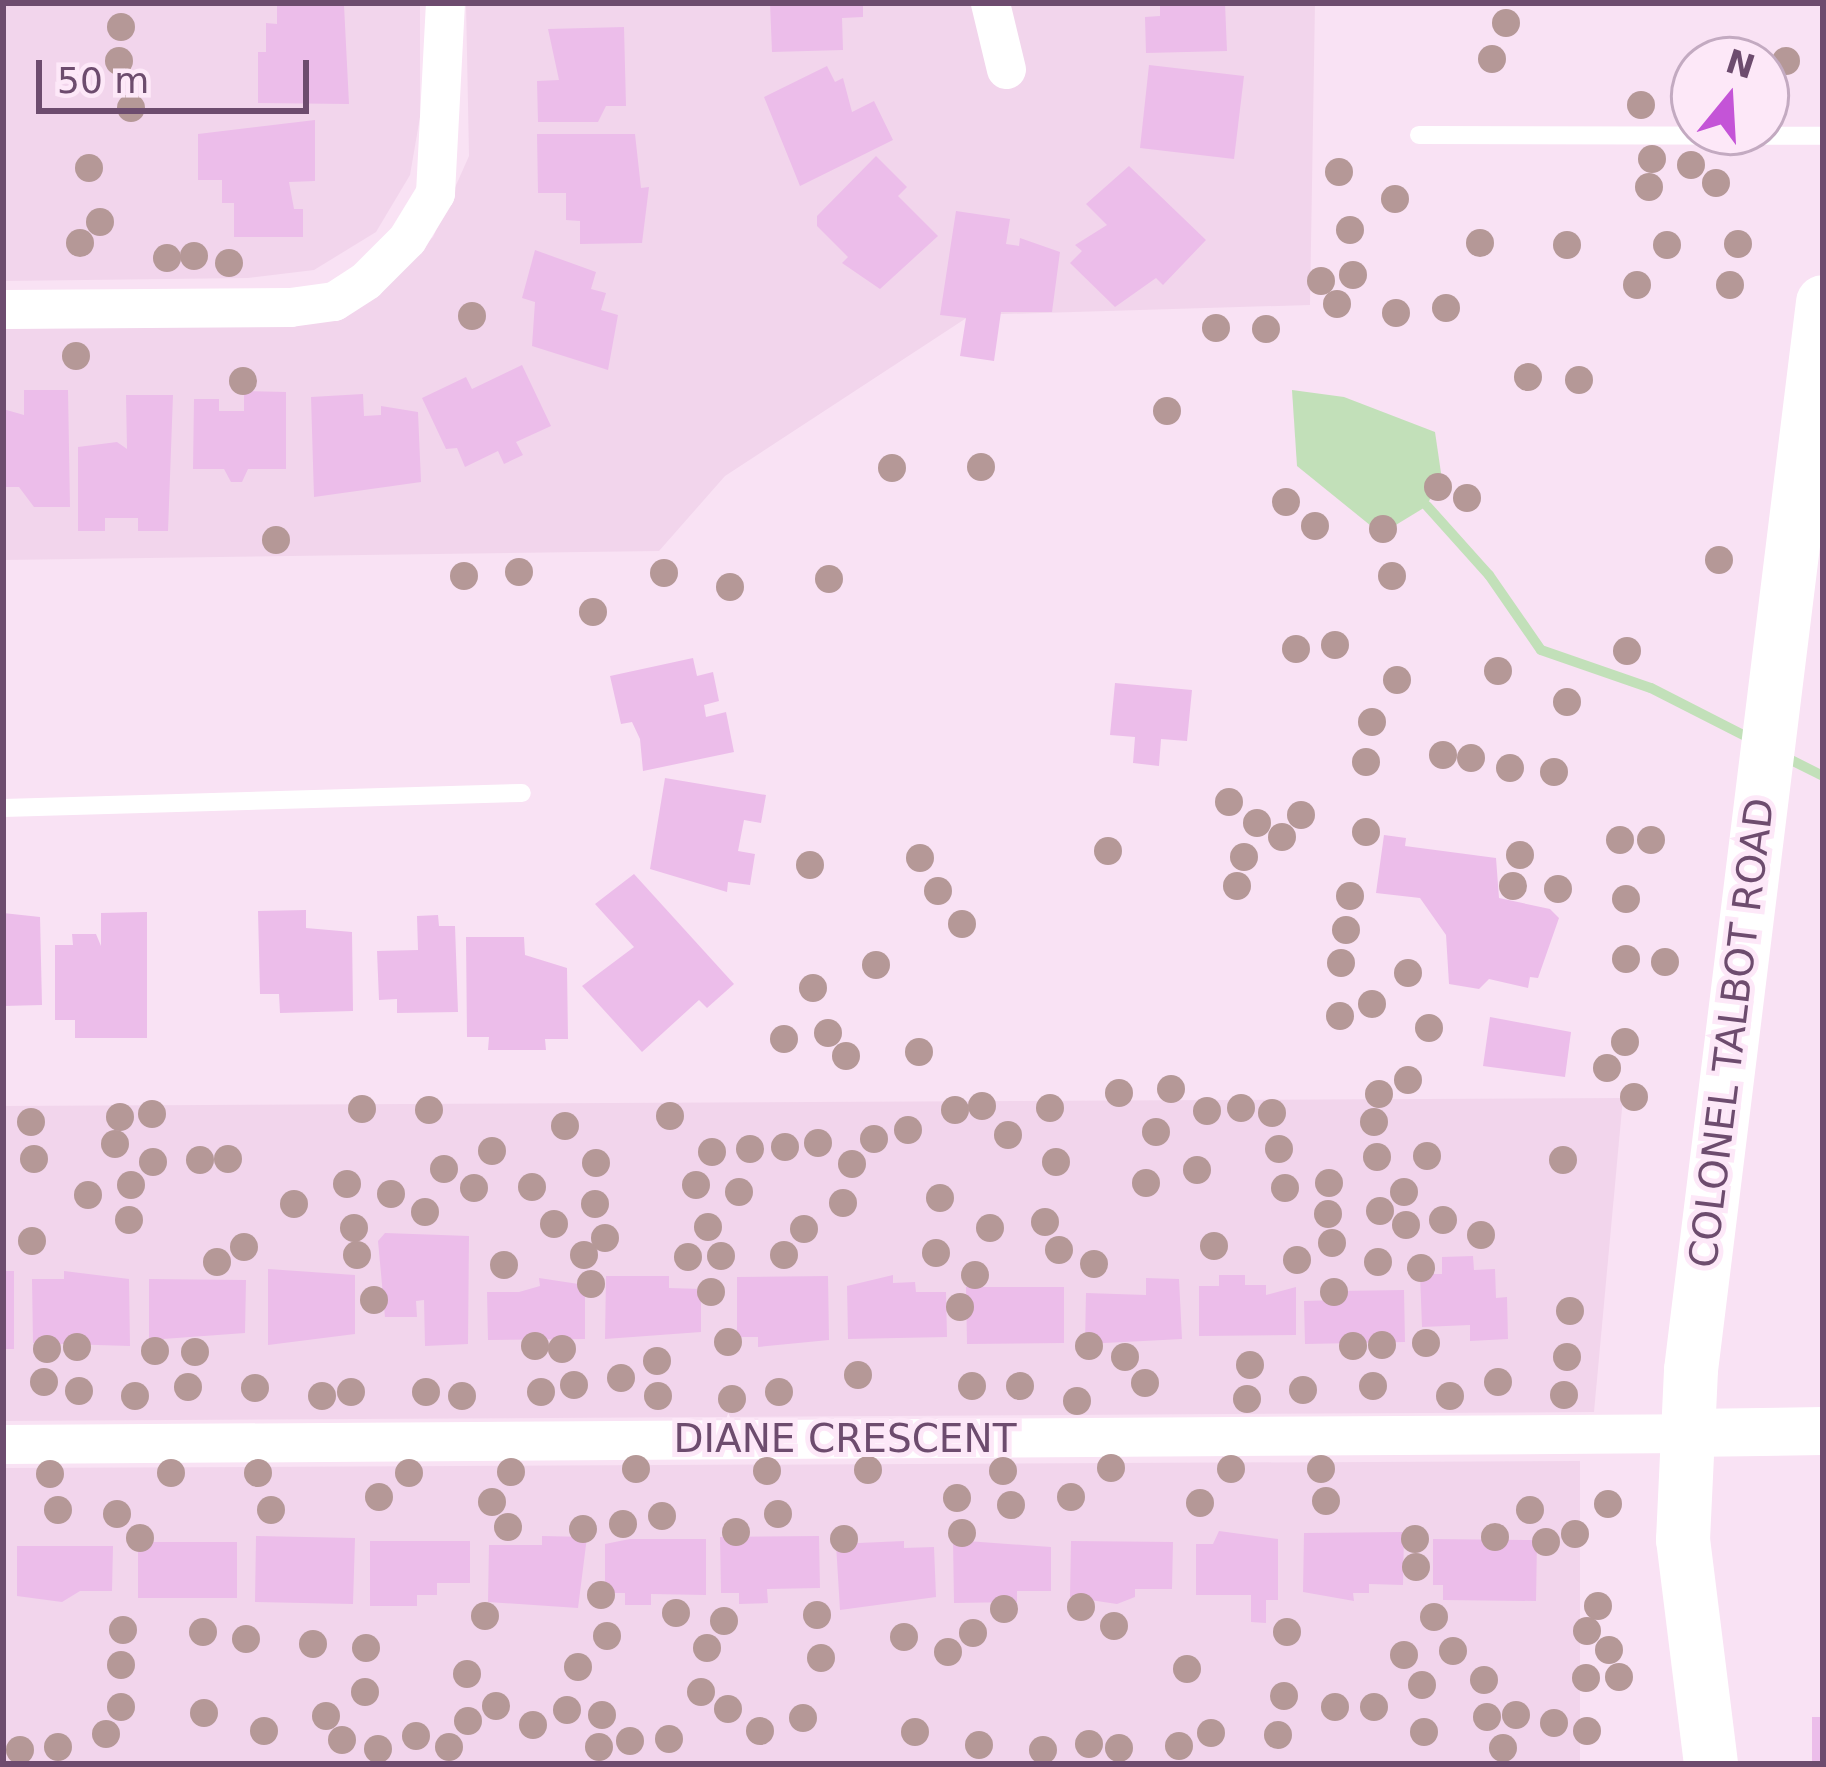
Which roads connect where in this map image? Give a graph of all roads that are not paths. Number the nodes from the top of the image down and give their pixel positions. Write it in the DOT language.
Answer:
graph roads {
  1 [pos="445,3"];
  2 [pos="990,3"];
  3 [pos="1006,69"];
  4 [pos="1419,135"];
  5 [pos="1823,136"];
  6 [pos="1823,302"];
  7 [pos="3,309"];
  8 [pos="522,793"];
  9 [pos="3,808"];
  10 [pos="1823,1431"];
  11 [pos="1688,1433"];
  12 [pos="3,1444"];
  13 [pos="1711,1764"];
  1 -- 7 [label="street"];
  2 -- 3 [label="street"];
  4 -- 5 [label="lane"];
  6 -- 11 [label="main road, COLONEL TALBOT ROAD"];
  8 -- 9 [label="lane"];
  10 -- 11 [label="street"];
  11 -- 12 [label="street, DIANE CRESCENT"];
  11 -- 13 [label="main road, COLONEL TALBOT ROAD"];
}
